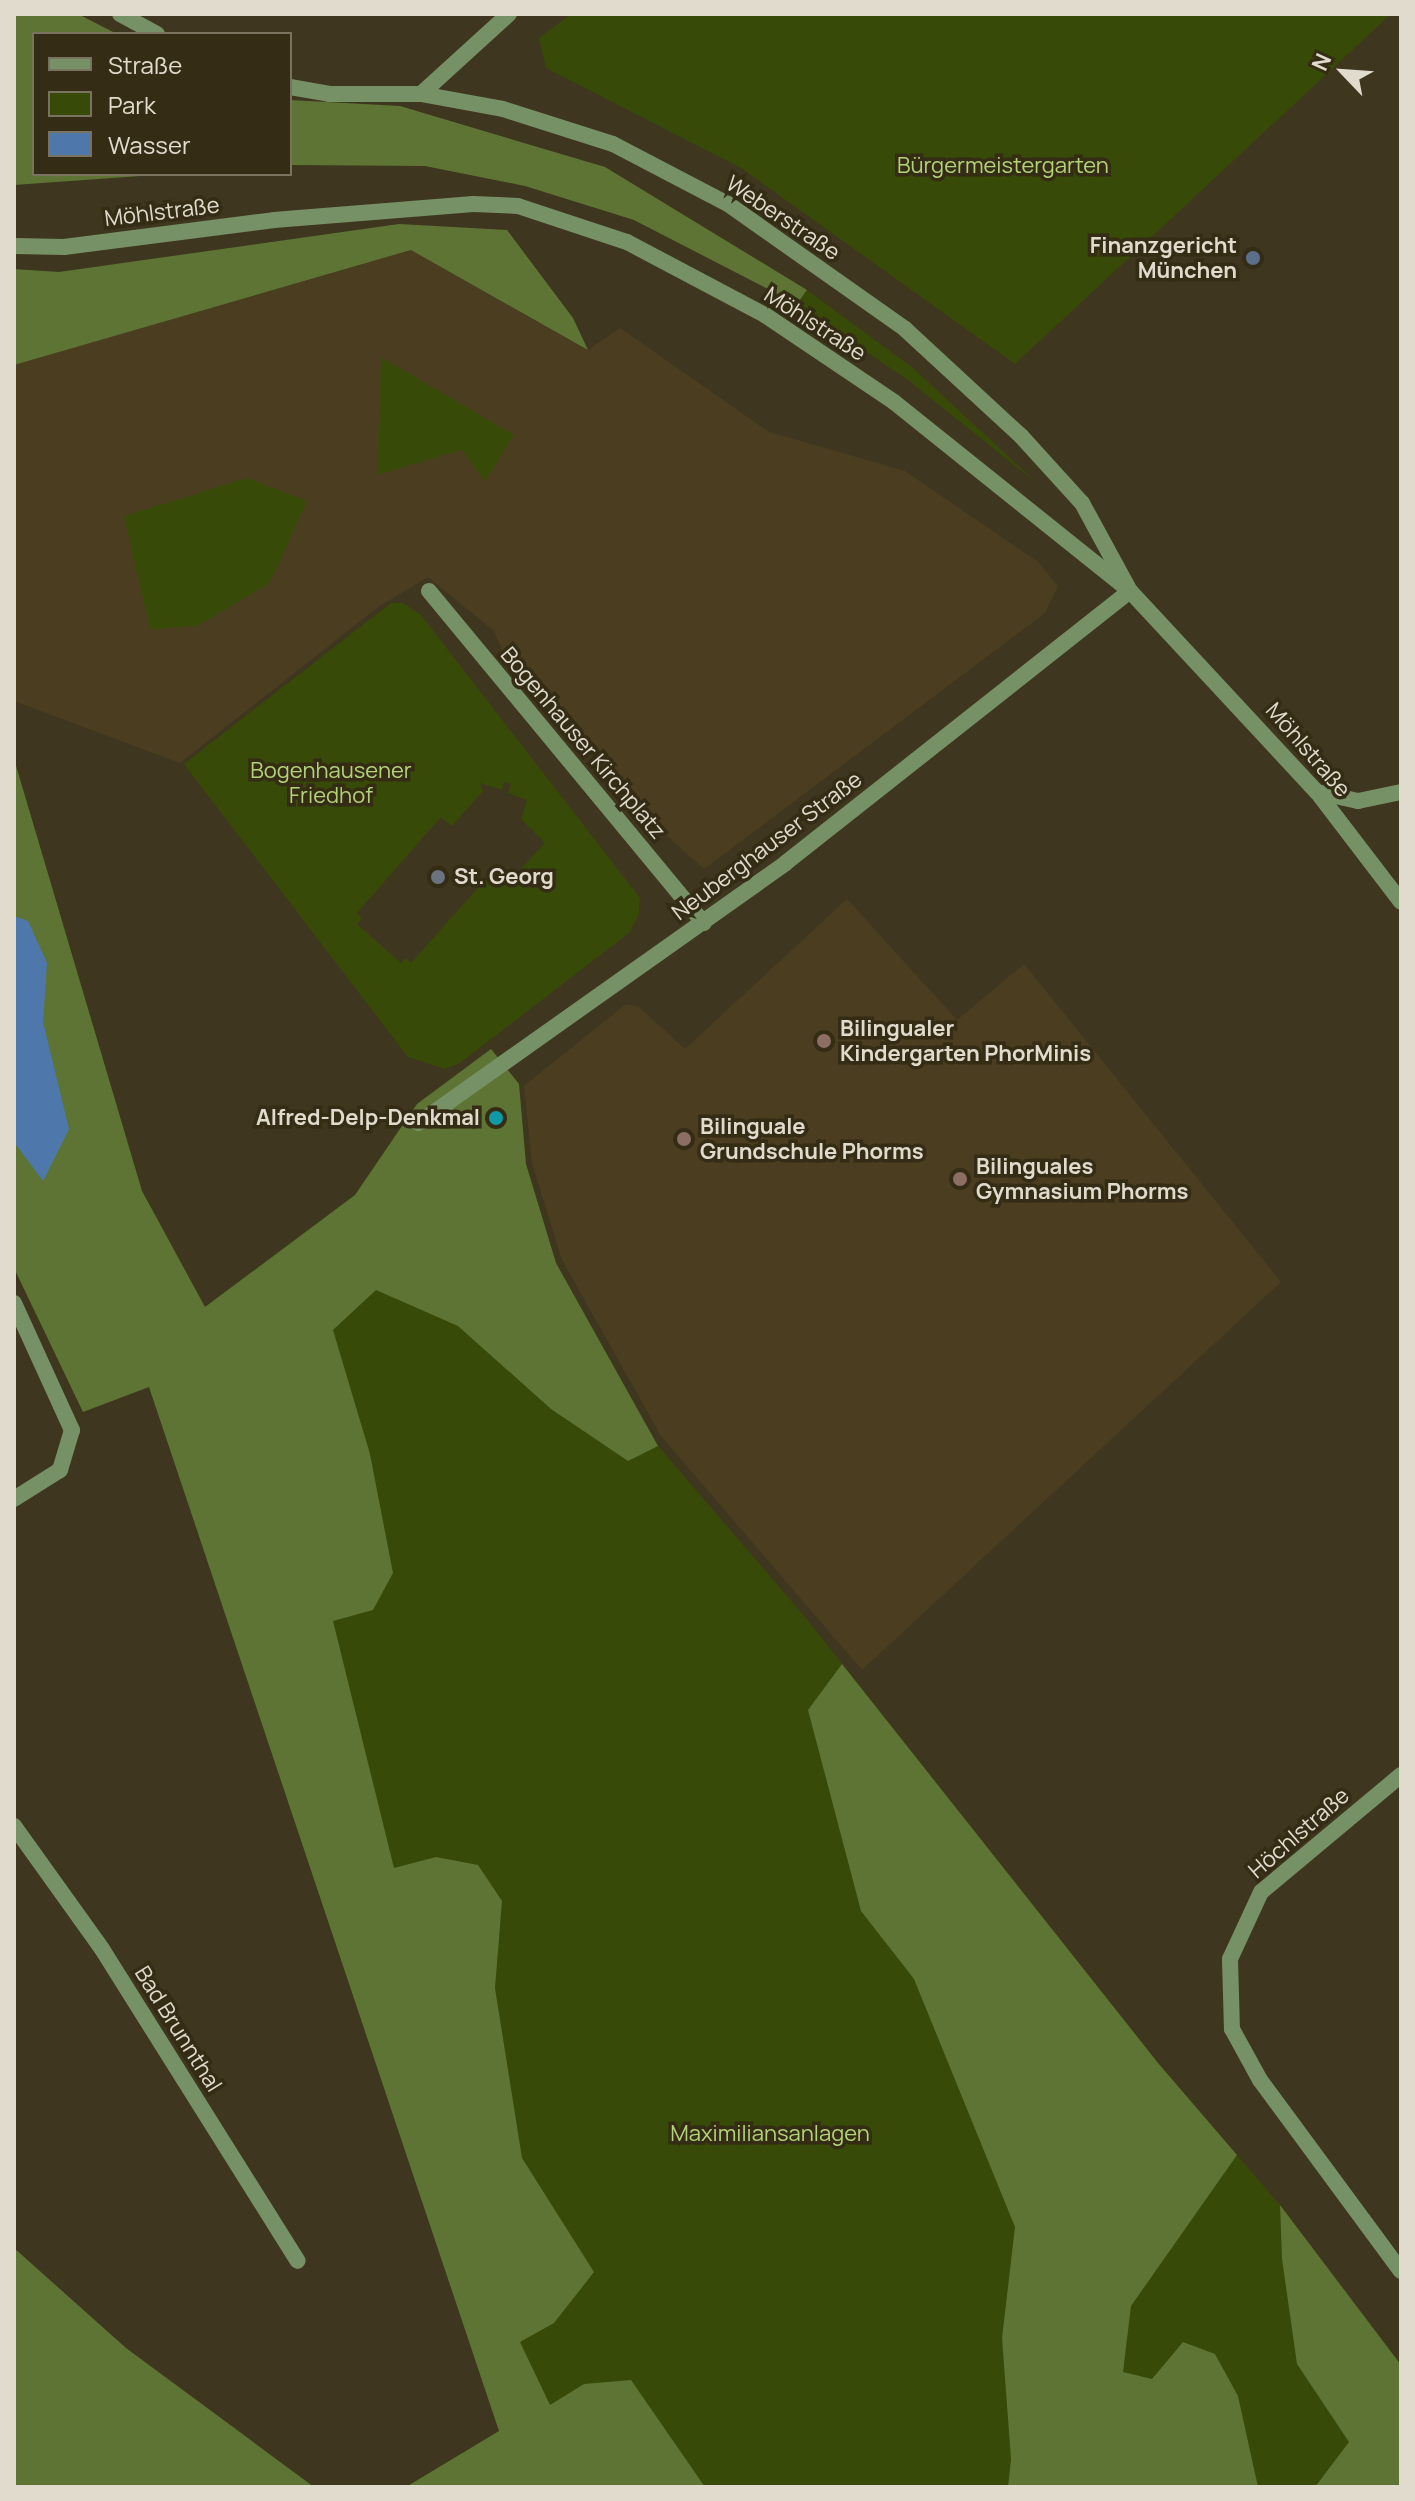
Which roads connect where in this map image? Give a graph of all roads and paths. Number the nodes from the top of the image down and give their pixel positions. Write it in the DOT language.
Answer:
graph roads {
  1 [pos="120,14"];
  2 [pos="509,14"];
  3 [pos="153,32"];
  4 [pos="292,87"];
  5 [pos="421,94"];
  6 [pos="14,246"];
  7 [pos="429,591"];
  8 [pos="1130,591"];
  9 [pos="1317,792"];
  10 [pos="1401,792"];
  11 [pos="1401,902"];
  12 [pos="704,923"];
  13 [pos="419,1123"];
  14 [pos="14,1303"];
  15 [pos="14,1499"];
  16 [pos="1401,1775"];
  17 [pos="14,1826"];
  18 [pos="298,2261"];
  19 [pos="1401,2271"];
  1 -- 3 [label="street"];
  2 -- 5 [label="street"];
  4 -- 5 [label="street, Weberstraße"];
  5 -- 8 [label="street, Weberstraße"];
  6 -- 8 [label="street, Möhlstraße"];
  7 -- 12 [label="street, Bogenhauser Kirchplatz"];
  8 -- 9 [label="street, Möhlstraße"];
  8 -- 12 [label="street, Neuberghauser Straße"];
  9 -- 10 [label="street"];
  9 -- 11 [label="street, Möhlstraße"];
  12 -- 13 [label="street, Neuberghauser Straße"];
  14 -- 15 [label="street"];
  16 -- 19 [label="street, Höchlstraße"];
  17 -- 18 [label="street, Bad Brunnthal"];
}
